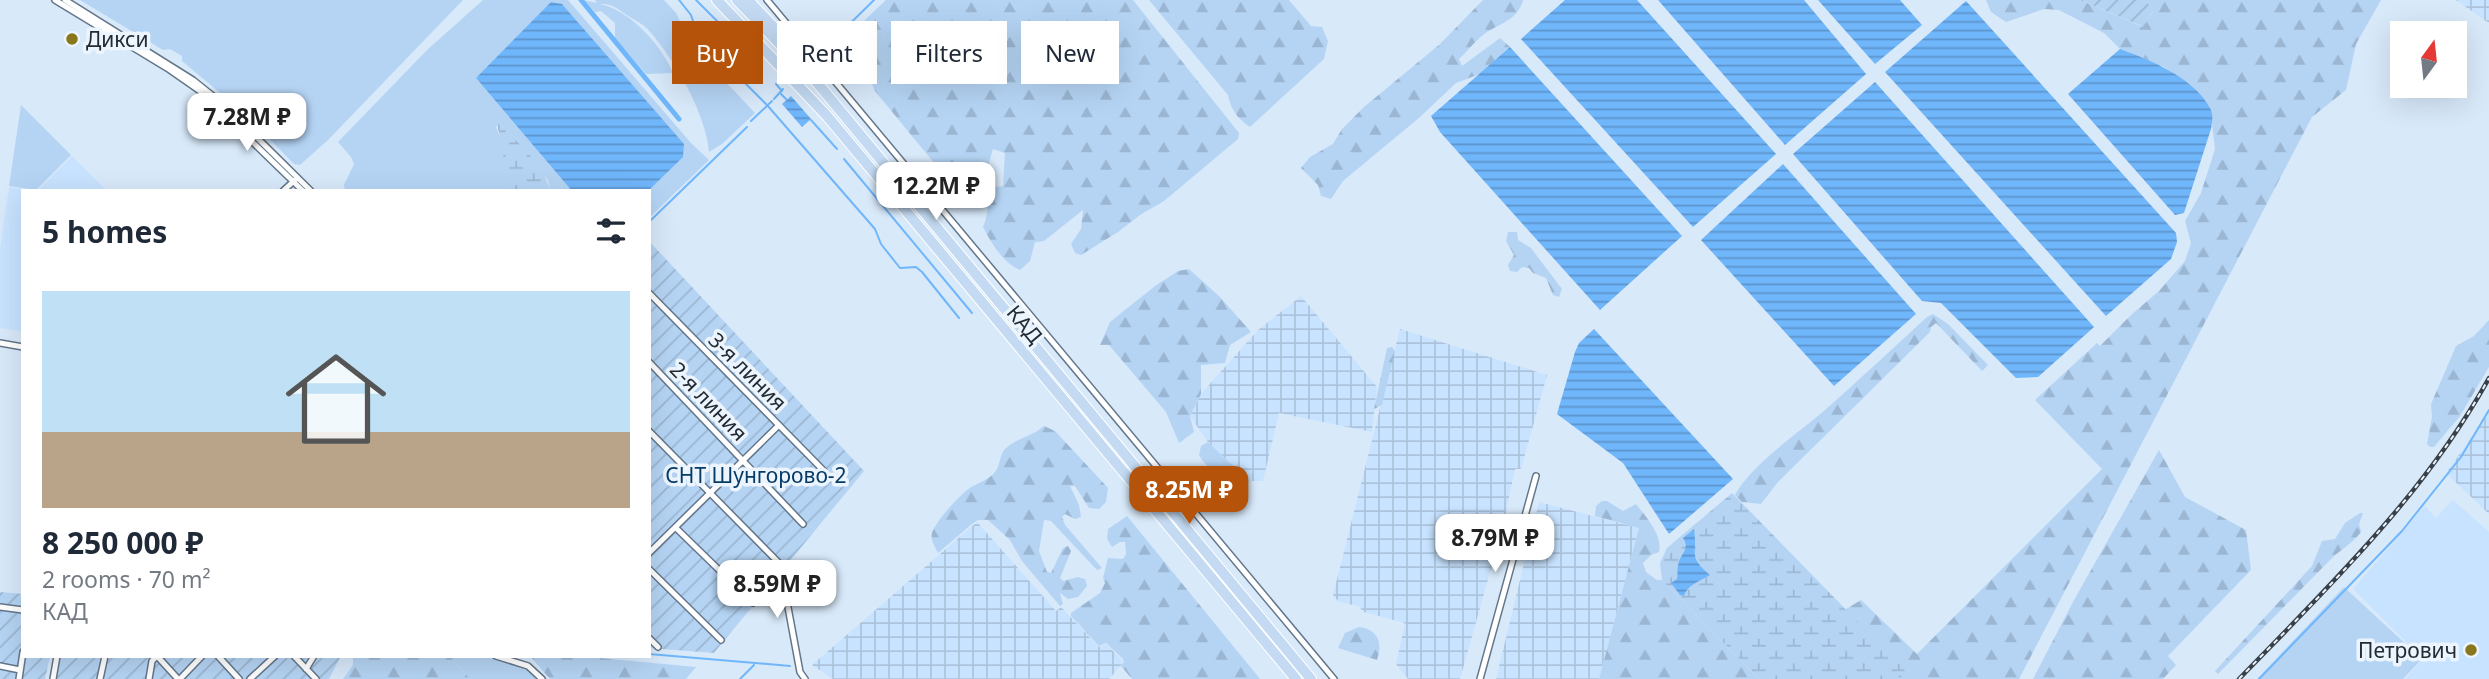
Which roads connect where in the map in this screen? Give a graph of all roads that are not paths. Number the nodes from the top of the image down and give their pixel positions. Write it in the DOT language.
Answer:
graph roads {
  1 [pos="55,0"];
  2 [pos="65,0"];
  3 [pos="717,0"];
  4 [pos="737,0"];
  5 [pos="748,0"];
  6 [pos="767,0"];
  7 [pos="777,31"];
  8 [pos="777,41"];
  9 [pos="818,84"];
  10 [pos="295,179"];
  11 [pos="285,189"];
  12 [pos="302,189"];
  13 [pos="308,189"];
  14 [pos="651,295"];
  15 [pos="0,343"];
  16 [pos="21,347"];
  17 [pos="651,364"];
  18 [pos="779,425"];
  19 [pos="651,433"];
  20 [pos="743,460"];
  21 [pos="824,471"];
  22 [pos="1536,476"];
  23 [pos="711,494"];
  24 [pos="803,524"];
  25 [pos="676,528"];
  26 [pos="651,552"];
  27 [pos="651,571"];
  28 [pos="753,603"];
  29 [pos="0,607"];
  30 [pos="21,610"];
  31 [pos="651,640"];
  32 [pos="721,640"];
  33 [pos="658,647"];
  34 [pos="22,658"];
  35 [pos="57,658"];
  36 [pos="105,658"];
  37 [pos="155,658"];
  38 [pos="159,658"];
  39 [pos="200,658"];
  40 [pos="220,658"];
  41 [pos="273,658"];
  42 [pos="296,658"];
  43 [pos="313,658"];
  44 [pos="502,658"];
  45 [pos="0,666"];
  46 [pos="306,669"];
  47 [pos="20,670"];
  48 [pos="19,679"];
  49 [pos="53,679"];
  50 [pos="100,679"];
  51 [pos="149,679"];
  52 [pos="179,679"];
  53 [pos="239,679"];
  54 [pos="250,679"];
  55 [pos="316,679"];
  56 [pos="542,679"];
  57 [pos="805,679"];
  58 [pos="1296,679"];
  59 [pos="1311,679"];
  60 [pos="1334,679"];
  61 [pos="1480,679"];
  1 -- 10 [label="street"];
  2 -- 10 [label="street"];
  3 -- 58 [label="highway, КАД"];
  4 -- 8 [label="highway, КАД"];
  5 -- 7 [label="highway"];
  6 -- 60 [label="street"];
  9 -- 59 [label="highway, КАД"];
  10 -- 11 [label="street"];
  10 -- 12 [label="street"];
  10 -- 13 [label="street"];
  14 -- 18 [label="street, 3-я линия"];
  15 -- 16 [label="street"];
  17 -- 20 [label="street, 2-я линия"];
  18 -- 20 [label="street"];
  18 -- 21 [label="street, 3-я линия"];
  19 -- 23 [label="street"];
  20 -- 23 [label="street"];
  20 -- 24 [label="street, 2-я линия"];
  22 -- 61 [label="street"];
  23 -- 25 [label="street"];
  23 -- 57 [label="street"];
  25 -- 26 [label="street"];
  25 -- 28 [label="street"];
  27 -- 32 [label="street"];
  29 -- 30 [label="street"];
  31 -- 33 [label="street"];
  34 -- 47 [label="street"];
  35 -- 49 [label="street"];
  36 -- 50 [label="street"];
  37 -- 51 [label="street"];
  38 -- 52 [label="street"];
  39 -- 52 [label="street"];
  40 -- 53 [label="street"];
  41 -- 54 [label="street"];
  42 -- 46 [label="street"];
  43 -- 46 [label="street"];
  44 -- 56 [label="street"];
  45 -- 47 [label="street"];
  46 -- 55 [label="street"];
  47 -- 48 [label="street"];
}
